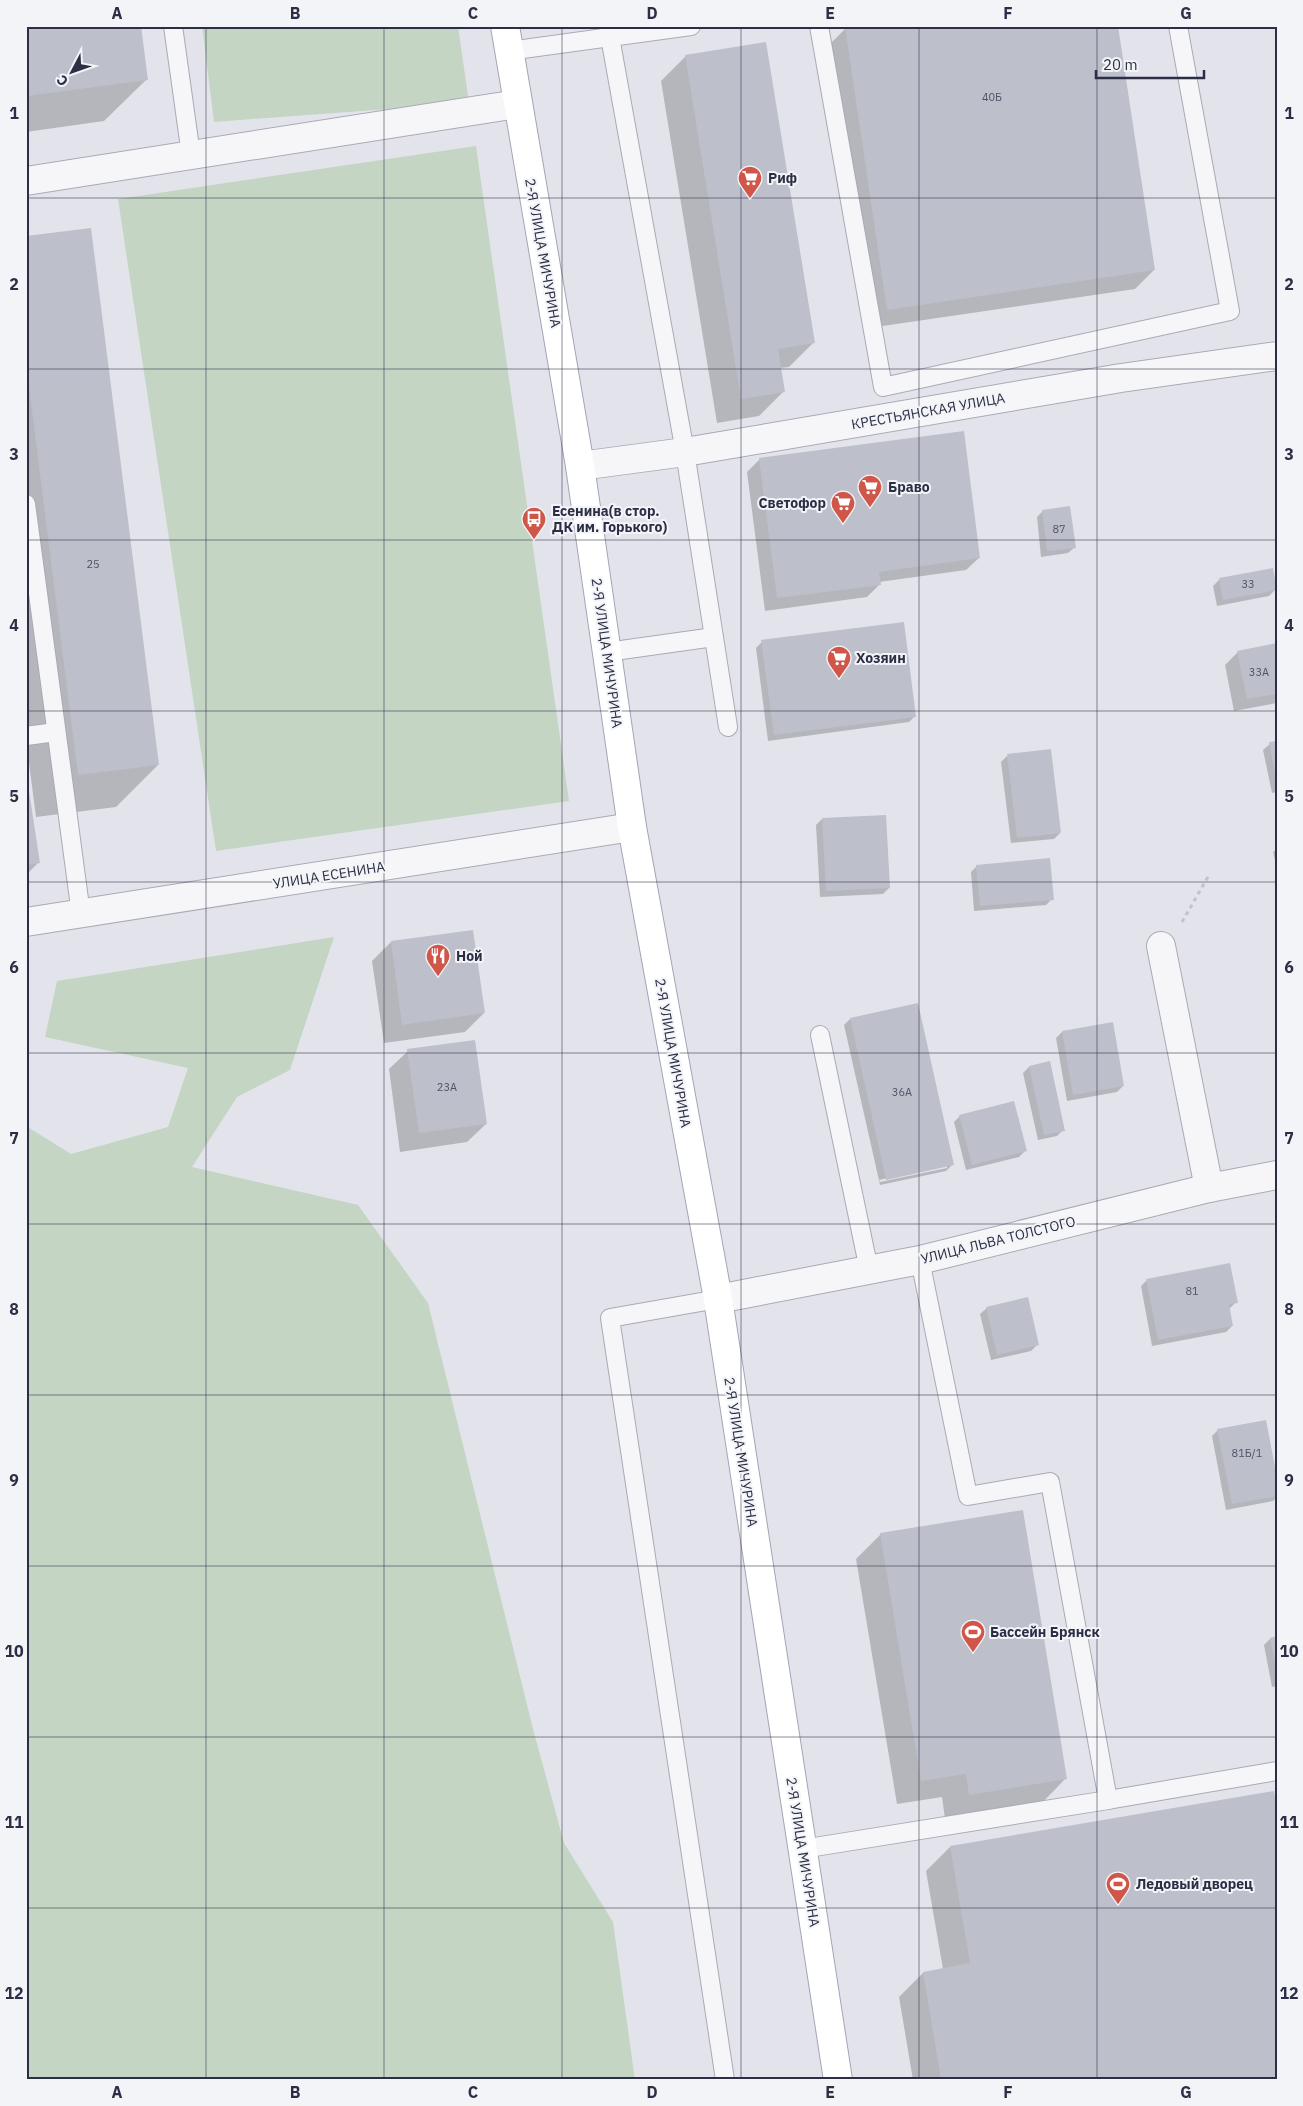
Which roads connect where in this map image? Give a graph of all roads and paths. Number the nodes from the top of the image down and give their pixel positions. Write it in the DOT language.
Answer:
graph roads {
  1 [pos="173,26"];
  2 [pos="691,26"];
  3 [pos="819,26"];
  4 [pos="1178,26"];
  5 [pos="610,32"];
  6 [pos="507,39"];
  7 [pos="517,104"];
  8 [pos="191,155"];
  9 [pos="26,181"];
  10 [pos="1277,356"];
  11 [pos="686,452"];
  12 [pos="580,466"];
  13 [pos="26,504"];
  14 [pos="714,637"];
  15 [pos="607,652"];
  16 [pos="728,727"];
  17 [pos="56,732"];
  18 [pos="26,736"];
  19 [pos="632,827"];
  20 [pos="1209,876"];
  21 [pos="80,914"];
  22 [pos="26,922"];
  23 [pos="1161,946"];
  24 [pos="820,1036"];
  25 [pos="1275,1182"];
  26 [pos="1209,1188"];
  27 [pos="920,1260"];
  28 [pos="869,1270"];
  29 [pos="718,1299"];
  30 [pos="1277,1771"];
  31 [pos="1108,1800"];
  32 [pos="802,1849"];
  33 [pos="725,2080"];
  34 [pos="838,2080"];
  1 -- 8 [label="lane"];
  2 -- 5 [label="lane"];
  3 -- 4 [label="lane"];
  5 -- 6 [label="lane"];
  5 -- 11 [label="lane"];
  6 -- 7 [label="main road, 2-Я УЛИЦА МИЧУРИНА"];
  7 -- 8 [label="street"];
  7 -- 12 [label="main road, 2-Я УЛИЦА МИЧУРИНА"];
  8 -- 9 [label="street"];
  10 -- 11 [label="street, КРЕСТЬЯНСКАЯ УЛИЦА"];
  11 -- 12 [label="street, КРЕСТЬЯНСКАЯ УЛИЦА"];
  11 -- 14 [label="lane"];
  12 -- 15 [label="main road, 2-Я УЛИЦА МИЧУРИНА"];
  13 -- 17 [label="lane"];
  14 -- 15 [label="lane"];
  14 -- 16 [label="lane"];
  15 -- 19 [label="main road, 2-Я УЛИЦА МИЧУРИНА"];
  17 -- 18 [label="lane"];
  17 -- 21 [label="lane"];
  19 -- 21 [label="street, УЛИЦА ЕСЕНИНА"];
  19 -- 29 [label="main road, 2-Я УЛИЦА МИЧУРИНА"];
  20 -- 23 [label="path"];
  21 -- 22 [label="street, УЛИЦА ЕСЕНИНА"];
  23 -- 26 [label="street"];
  24 -- 28 [label="lane"];
  25 -- 26 [label="street, УЛИЦА ЛЬВА ТОЛСТОГО"];
  26 -- 27 [label="street, УЛИЦА ЛЬВА ТОЛСТОГО"];
  27 -- 28 [label="street, УЛИЦА ЛЬВА ТОЛСТОГО"];
  27 -- 31 [label="lane"];
  28 -- 29 [label="street, УЛИЦА ЛЬВА ТОЛСТОГО"];
  29 -- 32 [label="main road, 2-Я УЛИЦА МИЧУРИНА"];
  29 -- 33 [label="lane"];
  30 -- 31 [label="lane"];
  31 -- 32 [label="lane"];
  32 -- 34 [label="main road, 2-Я УЛИЦА МИЧУРИНА"];
}
